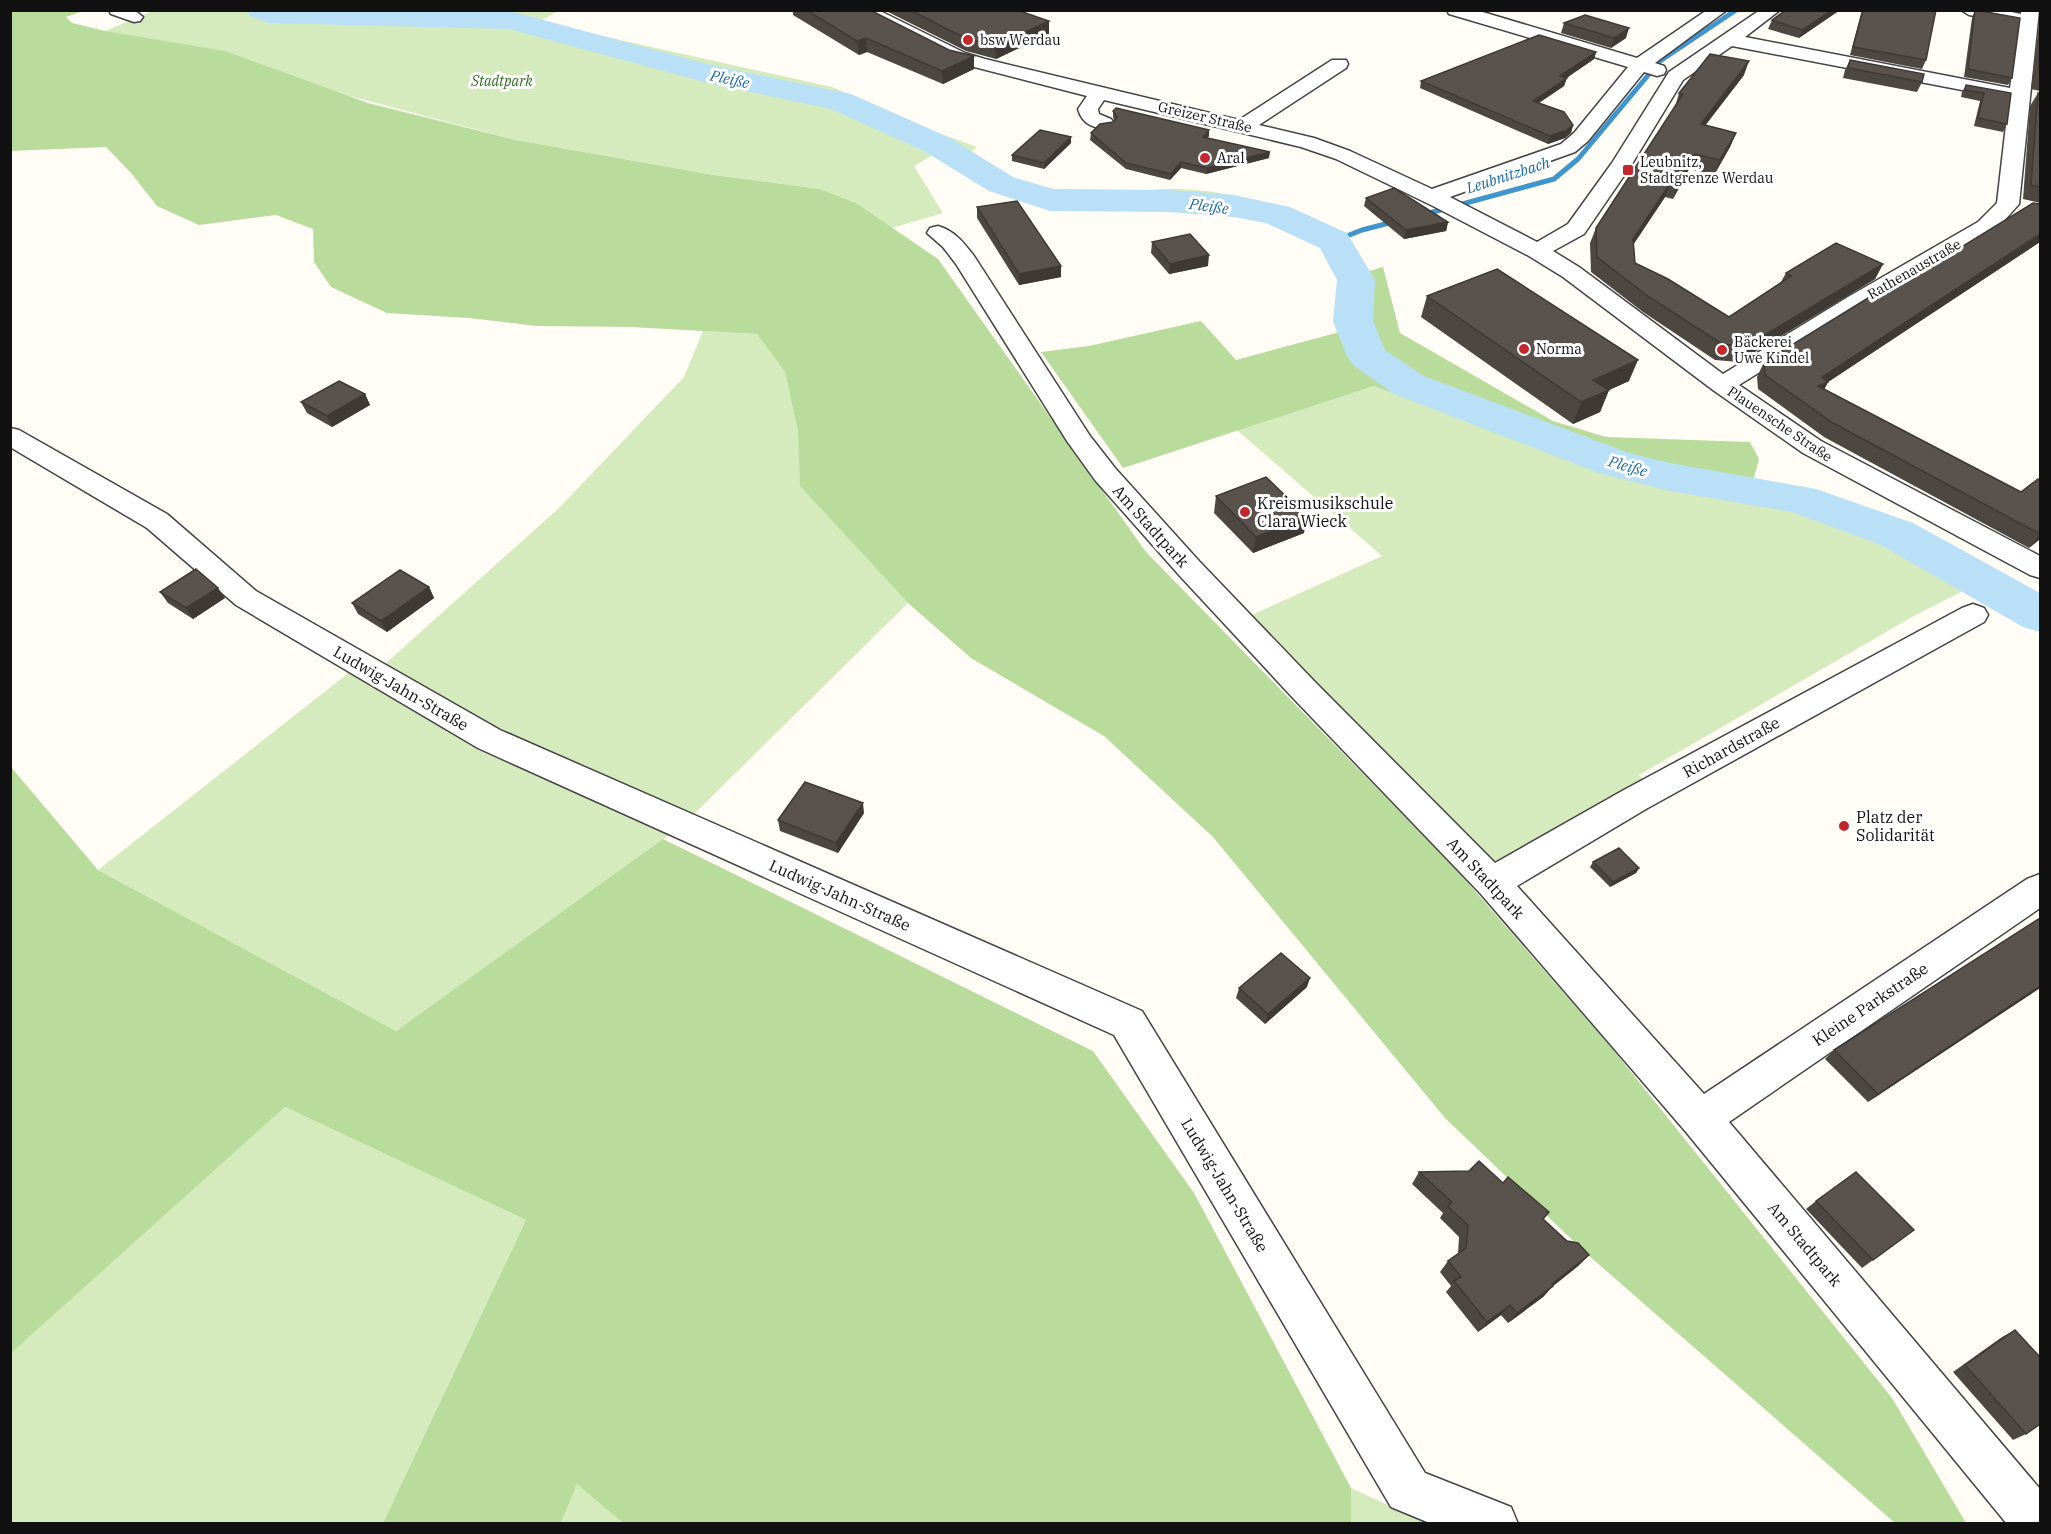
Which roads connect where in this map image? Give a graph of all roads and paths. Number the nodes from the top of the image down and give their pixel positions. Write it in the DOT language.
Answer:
graph roads {
  1 [pos="863,10"];
  2 [pos="1455,10"];
  3 [pos="1719,10"];
  4 [pos="1772,10"];
  5 [pos="1969,10"];
  6 [pos="2033,16"];
  7 [pos="1731,39"];
  8 [pos="1339,64"];
  9 [pos="1656,70"];
  10 [pos="1099,93"];
  11 [pos="2030,97"];
  12 [pos="1104,123"];
  13 [pos="1244,126"];
  14 [pos="1210,137"];
  15 [pos="1294,138"];
  16 [pos="1436,199"];
  17 [pos="938,232"];
  18 [pos="1537,250"];
  19 [pos="1722,385"];
  20 [pos="10,436"];
  21 [pos="2040,568"];
  22 [pos="1973,615"];
  23 [pos="1492,884"];
  24 [pos="2040,889"];
  25 [pos="1700,1119"];
  26 [pos="1494,1524"];
  27 [pos="2039,1524"];
  1 -- 10 [label="street, Greizer Straße"];
  2 -- 9 [label="street"];
  3 -- 9 [label="street"];
  4 -- 7 [label="street"];
  5 -- 6 [label="street"];
  6 -- 11 [label="street, Rathenaustraße"];
  7 -- 9 [label="street"];
  7 -- 11 [label="street"];
  8 -- 13 [label="street"];
  9 -- 16 [label="street"];
  9 -- 18 [label="street"];
  10 -- 12 [label="street"];
  10 -- 13 [label="street, Greizer Straße"];
  11 -- 19 [label="street, Rathenaustraße"];
  13 -- 15 [label="street, Greizer Straße"];
  14 -- 15 [label="street"];
  15 -- 16 [label="street, Greizer Straße"];
  16 -- 18 [label="street, Greizer Straße"];
  17 -- 23 [label="street, Am Stadtpark"];
  18 -- 19 [label="street, Plauensche Straße"];
  19 -- 21 [label="street, Plauensche Straße"];
  20 -- 26 [label="street, Ludwig-Jahn-Straße"];
  22 -- 23 [label="street, Richardstraße"];
  23 -- 25 [label="street, Am Stadtpark"];
  24 -- 25 [label="street, Kleine Parkstraße"];
  25 -- 27 [label="street, Am Stadtpark"];
}
